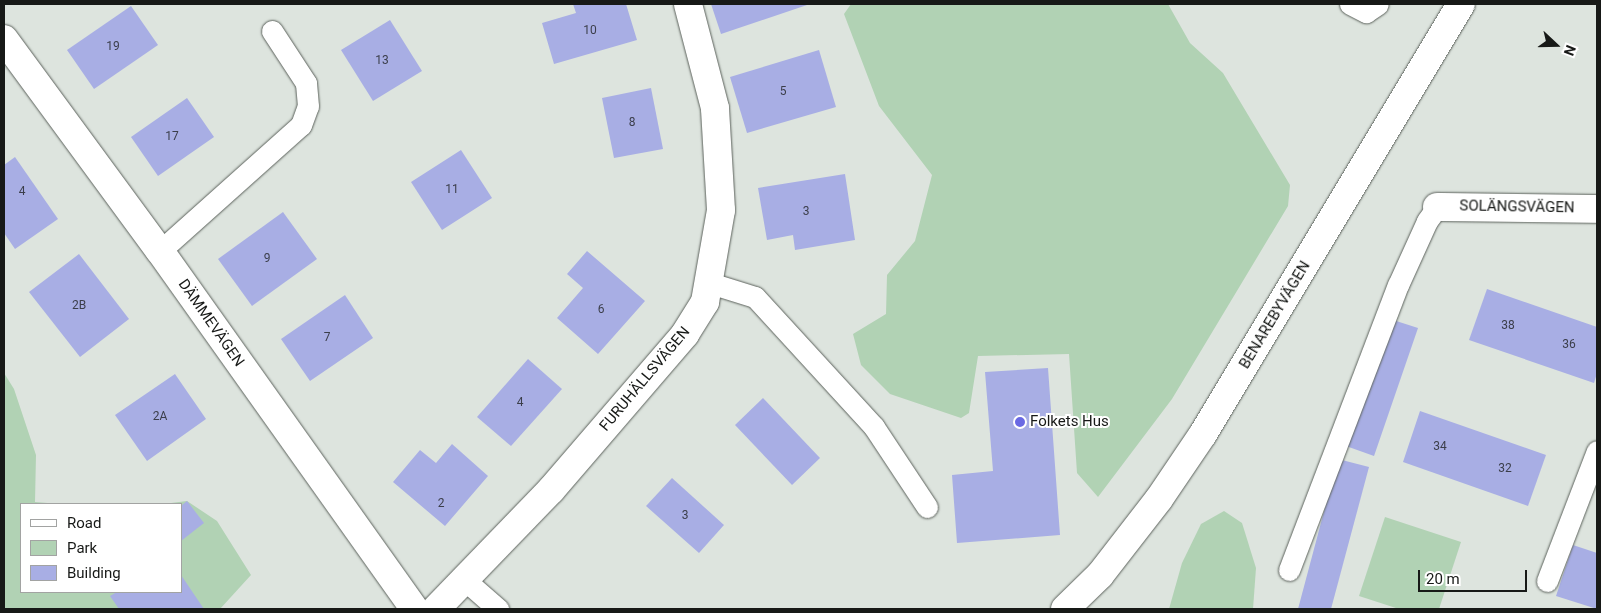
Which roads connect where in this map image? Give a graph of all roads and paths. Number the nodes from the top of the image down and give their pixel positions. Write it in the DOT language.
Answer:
graph roads {
  1 [pos="688,4"];
  2 [pos="1350,4"];
  3 [pos="1378,4"];
  4 [pos="1461,4"];
  5 [pos="272,31"];
  6 [pos="4,39"];
  7 [pos="1438,207"];
  8 [pos="1597,209"];
  9 [pos="160,251"];
  10 [pos="710,284"];
  11 [pos="1597,451"];
  12 [pos="927,507"];
  13 [pos="1289,570"];
  14 [pos="466,580"];
  15 [pos="1547,581"];
  16 [pos="414,609"];
  17 [pos="436,609"];
  18 [pos="498,609"];
  19 [pos="1065,609"];
  1 -- 10 [label="street, FURUHÄLLSVÄGEN"];
  2 -- 3 [label="lane"];
  4 -- 19 [label="street, BENAREBYVÄGEN"];
  5 -- 9 [label="lane"];
  6 -- 9 [label="street, DÄMMEVÄGEN"];
  7 -- 8 [label="street, SOLÄNGSVÄGEN"];
  7 -- 13 [label="lane"];
  9 -- 16 [label="street, DÄMMEVÄGEN"];
  10 -- 12 [label="lane"];
  10 -- 14 [label="street, FURUHÄLLSVÄGEN"];
  11 -- 15 [label="lane"];
  14 -- 17 [label="street, FURUHÄLLSVÄGEN"];
  14 -- 18 [label="lane"];
}
